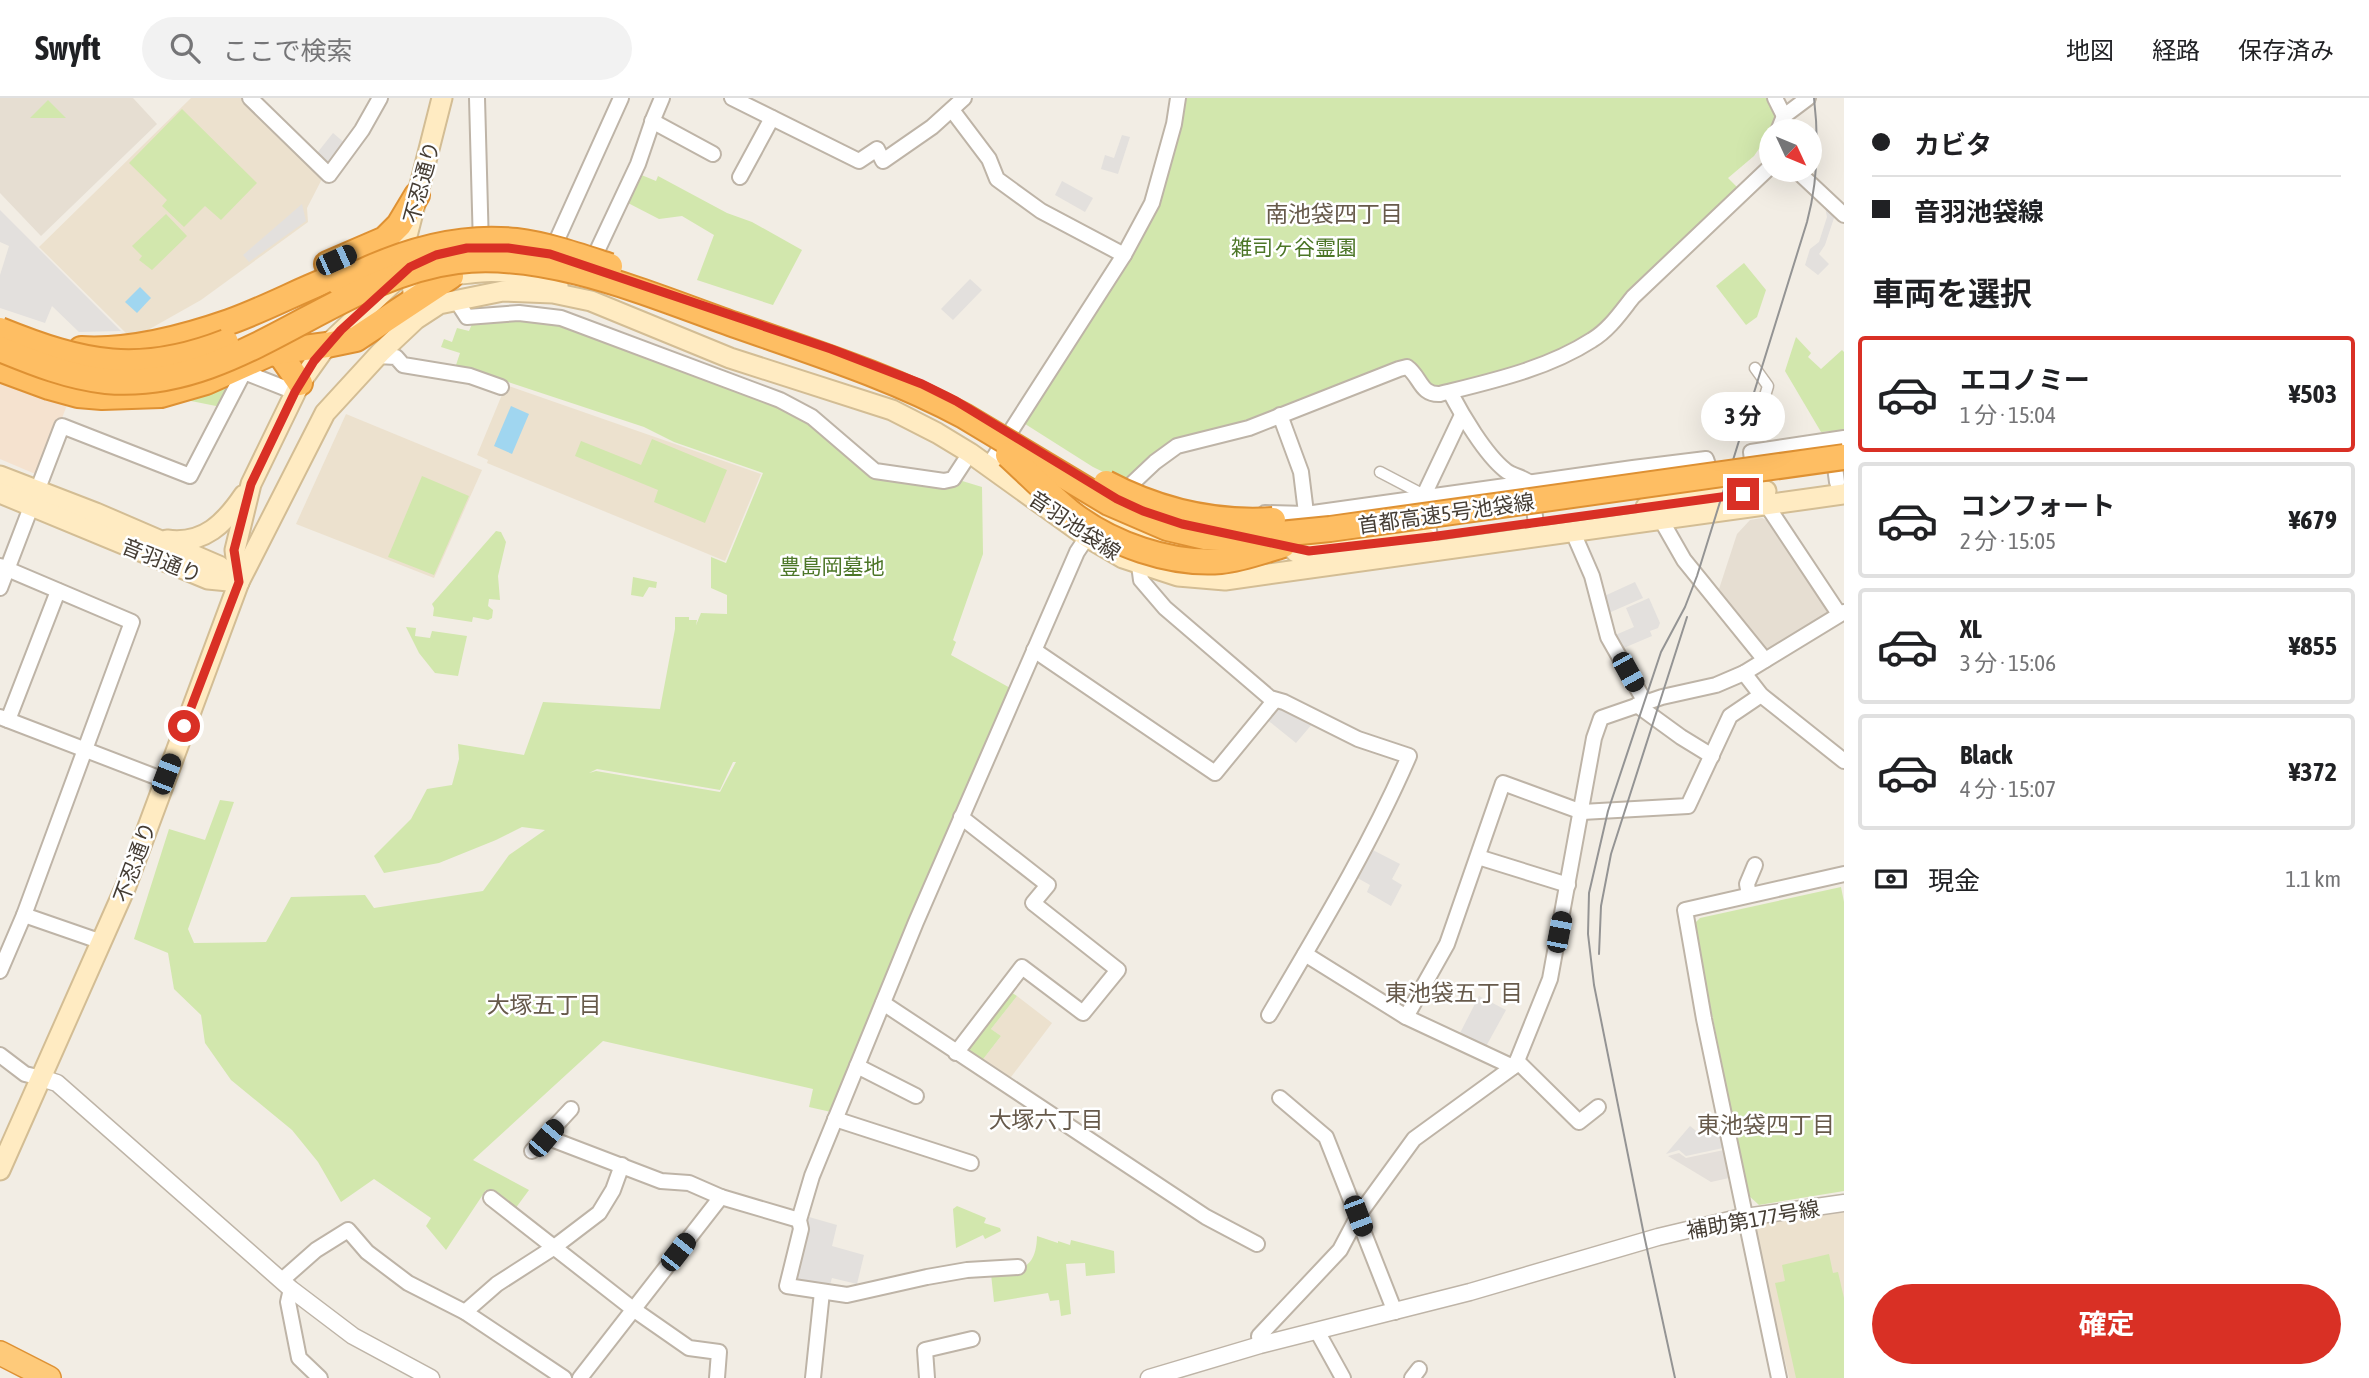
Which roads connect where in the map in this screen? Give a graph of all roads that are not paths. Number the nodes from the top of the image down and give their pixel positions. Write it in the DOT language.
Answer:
graph roads {
  1 [pos="250,98"];
  2 [pos="380,98"];
  3 [pos="442,98"];
  4 [pos="477,98"];
  5 [pos="621,98"];
  6 [pos="662,98"];
  7 [pos="732,98"];
  8 [pos="964,98"];
  9 [pos="1178,98"];
  10 [pos="1776,98"];
  11 [pos="1801,100"];
  12 [pos="952,110"];
  13 [pos="1784,116"];
  14 [pos="772,118"];
  15 [pos="1783,119"];
  16 [pos="652,121"];
  17 [pos="713,154"];
  18 [pos="740,177"];
  19 [pos="1759,177"];
  20 [pos="1809,182"];
  21 [pos="417,195"];
  22 [pos="1844,215"];
  23 [pos="481,248"];
  24 [pos="550,254"];
  25 [pos="1125,255"];
  26 [pos="353,261"];
  27 [pos="410,267"];
  28 [pos="597,268"];
  29 [pos="453,288"];
  30 [pos="591,301"];
  31 [pos="415,309"];
  32 [pos="0,328"];
  33 [pos="327,345"];
  34 [pos="0,349"];
  35 [pos="273,352"];
  36 [pos="377,356"];
  37 [pos="1755,368"];
  38 [pos="0,369"];
  39 [pos="501,387"];
  40 [pos="298,388"];
  41 [pos="1450,392"];
  42 [pos="1763,402"];
  43 [pos="1280,415"];
  44 [pos="1462,415"];
  45 [pos="1841,445"];
  46 [pos="1000,449"];
  47 [pos="970,453"];
  48 [pos="1380,472"];
  49 [pos="0,476"];
  50 [pos="251,484"];
  51 [pos="1842,486"];
  52 [pos="0,493"];
  53 [pos="1122,493"];
  54 [pos="1424,497"];
  55 [pos="1711,498"];
  56 [pos="1761,498"];
  57 [pos="35,499"];
  58 [pos="1533,502"];
  59 [pos="1306,514"];
  60 [pos="1102,517"];
  61 [pos="1660,518"];
  62 [pos="1572,530"];
  63 [pos="139,532"];
  64 [pos="1087,537"];
  65 [pos="1430,537"];
  66 [pos="1309,551"];
  67 [pos="1139,565"];
  68 [pos="4,568"];
  69 [pos="239,582"];
  70 [pos="0,589"];
  71 [pos="58,591"];
  72 [pos="1842,613"];
  73 [pos="1034,650"];
  74 [pos="1765,660"];
  75 [pos="1744,673"];
  76 [pos="1761,695"];
  77 [pos="1275,700"];
  78 [pos="1641,704"];
  79 [pos="4,718"];
  80 [pos="84,750"];
  81 [pos="1712,756"];
  82 [pos="1844,761"];
  83 [pos="164,780"];
  84 [pos="1581,813"];
  85 [pos="961,817"];
  86 [pos="1478,857"];
  87 [pos="1755,865"];
  88 [pos="1844,874"];
  89 [pos="1568,886"];
  90 [pos="1749,895"];
  91 [pos="24,915"];
  92 [pos="102,942"];
  93 [pos="1305,954"];
  94 [pos="0,971"];
  95 [pos="883,1003"];
  96 [pos="1269,1015"];
  97 [pos="1406,1017"];
  98 [pos="956,1053"];
  99 [pos="0,1055"];
  100 [pos="1515,1064"];
  101 [pos="858,1066"];
  102 [pos="41,1078"];
  103 [pos="916,1096"];
  104 [pos="1279,1098"];
  105 [pos="1598,1107"];
  106 [pos="571,1108"];
  107 [pos="835,1119"];
  108 [pos="546,1138"];
  109 [pos="533,1152"];
  110 [pos="971,1163"];
  111 [pos="622,1165"];
  112 [pos="0,1170"];
  113 [pos="721,1197"];
  114 [pos="491,1198"];
  115 [pos="1844,1203"];
  116 [pos="1358,1216"];
  117 [pos="1744,1217"];
  118 [pos="799,1220"];
  119 [pos="1257,1244"];
  120 [pos="553,1248"];
  121 [pos="1018,1267"];
  122 [pos="287,1284"];
  123 [pos="822,1292"];
  124 [pos="633,1309"];
  125 [pos="465,1312"];
  126 [pos="1395,1312"];
  127 [pos="1317,1331"];
  128 [pos="972,1339"];
  129 [pos="1260,1345"];
  130 [pos="0,1353"];
  131 [pos="49,1378"];
  132 [pos="320,1378"];
  133 [pos="431,1378"];
  134 [pos="564,1378"];
  135 [pos="580,1378"];
  136 [pos="717,1378"];
  137 [pos="813,1378"];
  138 [pos="927,1378"];
  139 [pos="1149,1378"];
  140 [pos="1343,1378"];
  141 [pos="1779,1378"];
  1 -- 2 [label="street"];
  3 -- 21 [label="main road, 不忍通り"];
  4 -- 23 [label="street"];
  5 -- 24 [label="street"];
  6 -- 16 [label="street"];
  7 -- 14 [label="street"];
  8 -- 12 [label="street"];
  9 -- 25 [label="street"];
  10 -- 13 [label="street"];
  11 -- 13 [label="street"];
  12 -- 14 [label="street"];
  12 -- 25 [label="street"];
  13 -- 15 [label="street"];
  14 -- 18 [label="street"];
  16 -- 17 [label="street"];
  16 -- 28 [label="street"];
  19 -- 41 [label="street"];
  20 -- 22 [label="street"];
  21 -- 26 [label="highway"];
  21 -- 27 [label="main road, 不忍通り"];
  23 -- 24 [label="main road, 音羽池袋線"];
  23 -- 27 [label="main road, 音羽池袋線"];
  24 -- 28 [label="main road, 音羽池袋線"];
  25 -- 46 [label="street"];
  26 -- 27 [label="highway"];
  26 -- 32 [label="highway"];
  27 -- 29 [label="main road, 音羽池袋線"];
  27 -- 31 [label="main road, 不忍通り"];
  27 -- 33 [label="main road, 不忍通り"];
  28 -- 30 [label="street"];
  28 -- 46 [label="main road, 音羽池袋線"];
  29 -- 30 [label="main road, 音羽池袋線"];
  29 -- 31 [label="highway"];
  29 -- 47 [label="street"];
  30 -- 47 [label="main road, 音羽池袋線"];
  31 -- 33 [label="highway"];
  31 -- 36 [label="main road"];
  32 -- 45 [label="highway, 首都高速5号池袋線, bridge"];
  33 -- 35 [label="highway"];
  33 -- 40 [label="main road, 不忍通り"];
  34 -- 58 [label="highway, 首都高速5号池袋線, bridge"];
  35 -- 38 [label="highway"];
  35 -- 40 [label="highway"];
  36 -- 39 [label="street"];
  36 -- 69 [label="main road"];
  37 -- 42 [label="street"];
  40 -- 50 [label="main road, 不忍通り"];
  40 -- 57 [label="street"];
  41 -- 43 [label="street"];
  41 -- 44 [label="street"];
  43 -- 53 [label="street"];
  43 -- 59 [label="street"];
  44 -- 54 [label="street"];
  44 -- 58 [label="street"];
  45 -- 51 [label="street"];
  45 -- 56 [label="street"];
  45 -- 58 [label="highway, 首都高速5号池袋線, bridge"];
  46 -- 47 [label="main road, 音羽池袋線"];
  46 -- 53 [label="main road, 音羽池袋線"];
  46 -- 60 [label="main road, 音羽池袋線"];
  46 -- 64 [label="main road, 音羽池袋線"];
  48 -- 54 [label="street"];
  49 -- 57 [label="main road, 音羽通り"];
  50 -- 63 [label="main road"];
  50 -- 69 [label="main road, 不忍通り"];
  51 -- 56 [label="main road, 音羽池袋線"];
  52 -- 57 [label="main road, 音羽通り"];
  53 -- 59 [label="street"];
  53 -- 60 [label="street"];
  53 -- 66 [label="main road, 音羽池袋線"];
  54 -- 58 [label="street"];
  54 -- 59 [label="street"];
  54 -- 65 [label="street"];
  55 -- 56 [label="main road, 音羽池袋線"];
  55 -- 58 [label="main road, 音羽池袋線"];
  55 -- 58 [label="street"];
  56 -- 61 [label="main road, 音羽池袋線"];
  56 -- 72 [label="street"];
  57 -- 63 [label="main road, 音羽通り"];
  57 -- 68 [label="street"];
  57 -- 69 [label="main road, 音羽通り"];
  58 -- 65 [label="main road, 音羽池袋線"];
  59 -- 66 [label="street"];
  60 -- 64 [label="street"];
  60 -- 66 [label="main road, 音羽池袋線"];
  61 -- 62 [label="main road, 音羽池袋線"];
  61 -- 74 [label="street"];
  62 -- 67 [label="main road, 音羽池袋線"];
  62 -- 78 [label="street"];
  63 -- 69 [label="main road, 音羽通り"];
  64 -- 67 [label="main road, 音羽池袋線"];
  64 -- 73 [label="street"];
  65 -- 66 [label="main road, 音羽池袋線"];
  67 -- 77 [label="street"];
  68 -- 70 [label="street"];
  68 -- 71 [label="street"];
  69 -- 83 [label="main road, 不忍通り"];
  71 -- 79 [label="street"];
  71 -- 80 [label="street"];
  72 -- 74 [label="street"];
  73 -- 77 [label="street"];
  73 -- 85 [label="street"];
  74 -- 75 [label="street"];
  75 -- 76 [label="street"];
  75 -- 78 [label="street"];
  76 -- 81 [label="street"];
  76 -- 82 [label="street"];
  77 -- 93 [label="street"];
  78 -- 81 [label="street"];
  78 -- 84 [label="street"];
  79 -- 80 [label="street"];
  80 -- 83 [label="street"];
  80 -- 91 [label="street"];
  81 -- 84 [label="street"];
  83 -- 92 [label="main road, 不忍通り"];
  84 -- 86 [label="street"];
  84 -- 89 [label="street"];
  85 -- 95 [label="street"];
  85 -- 98 [label="street"];
  86 -- 89 [label="street"];
  86 -- 97 [label="street"];
  87 -- 90 [label="street"];
  88 -- 90 [label="street"];
  89 -- 100 [label="street"];
  90 -- 117 [label="street"];
  91 -- 92 [label="street"];
  91 -- 94 [label="street"];
  92 -- 102 [label="main road, 不忍通り"];
  93 -- 96 [label="street"];
  93 -- 97 [label="street"];
  95 -- 98 [label="street"];
  95 -- 101 [label="street"];
  97 -- 100 [label="street"];
  98 -- 119 [label="street"];
  99 -- 102 [label="street"];
  100 -- 105 [label="street"];
  100 -- 116 [label="street"];
  101 -- 103 [label="street"];
  101 -- 107 [label="street"];
  102 -- 112 [label="main road, 不忍通り"];
  102 -- 122 [label="street"];
  104 -- 116 [label="street"];
  106 -- 108 [label="street"];
  107 -- 110 [label="street"];
  107 -- 118 [label="street"];
  108 -- 109 [label="street"];
  108 -- 111 [label="street"];
  111 -- 113 [label="street"];
  111 -- 120 [label="street"];
  113 -- 118 [label="street"];
  113 -- 124 [label="street"];
  114 -- 120 [label="street"];
  115 -- 117 [label="street, 補助第177号線"];
  116 -- 126 [label="street"];
  116 -- 129 [label="street"];
  117 -- 126 [label="street, 補助第177号線"];
  117 -- 141 [label="street"];
  118 -- 123 [label="street"];
  120 -- 124 [label="street"];
  120 -- 125 [label="street"];
  121 -- 123 [label="street"];
  122 -- 125 [label="street"];
  122 -- 132 [label="street"];
  122 -- 133 [label="street"];
  123 -- 137 [label="street"];
  124 -- 135 [label="street"];
  124 -- 136 [label="street"];
  125 -- 134 [label="street"];
  126 -- 127 [label="street, 補助第177号線"];
  127 -- 129 [label="street, 補助第177号線"];
  127 -- 140 [label="street"];
  128 -- 138 [label="street"];
  129 -- 139 [label="street, 補助第177号線"];
  130 -- 131 [label="highway"];
}
